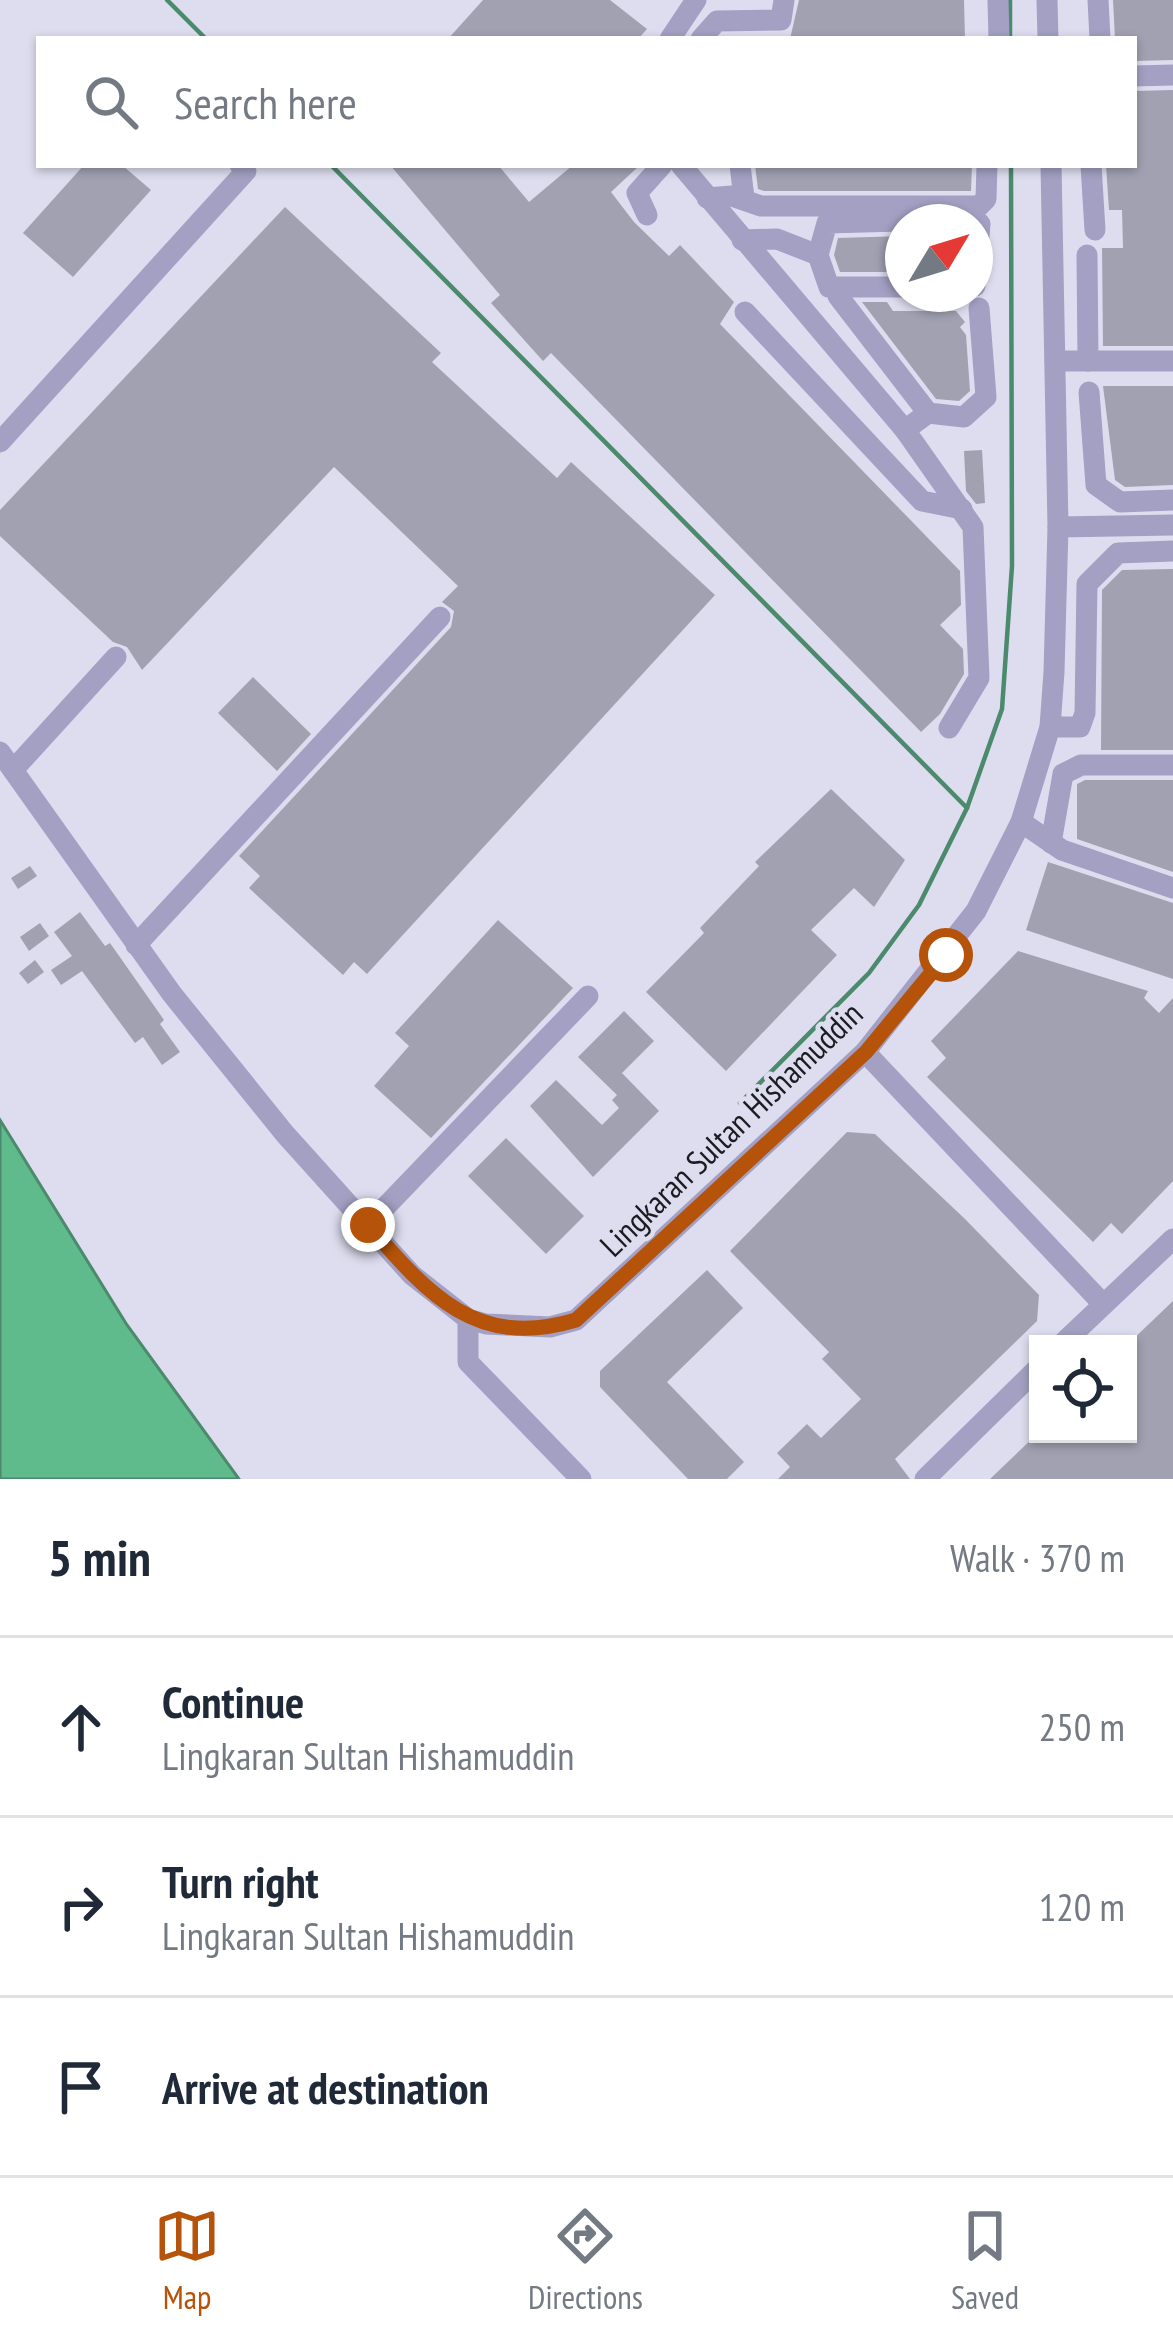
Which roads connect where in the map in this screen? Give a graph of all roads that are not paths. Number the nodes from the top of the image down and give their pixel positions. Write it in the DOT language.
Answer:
graph roads {
  1 [pos="696,0"];
  2 [pos="784,0"];
  3 [pos="998,0"];
  4 [pos="1048,0"];
  5 [pos="1098,0"];
  6 [pos="674,34"];
  7 [pos="703,36"];
  8 [pos="999,36"];
  9 [pos="1048,36"];
  10 [pos="1100,36"];
  11 [pos="1173,75"];
  12 [pos="1137,76"];
  13 [pos="243,168"];
  14 [pos="659,168"];
  15 [pos="683,168"];
  16 [pos="740,168"];
  17 [pos="987,168"];
  18 [pos="1051,168"];
  19 [pos="1090,168"];
  20 [pos="707,198"];
  21 [pos="744,198"];
  22 [pos="646,215"];
  23 [pos="885,220"];
  24 [pos="1095,230"];
  25 [pos="742,240"];
  26 [pos="818,255"];
  27 [pos="1087,255"];
  28 [pos="885,287"];
  29 [pos="838,296"];
  30 [pos="745,312"];
  31 [pos="978,312"];
  32 [pos="1054,361"];
  33 [pos="1088,361"];
  34 [pos="1173,362"];
  35 [pos="1089,392"];
  36 [pos="928,413"];
  37 [pos="905,430"];
  38 [pos="0,442"];
  39 [pos="1173,500"];
  40 [pos="962,509"];
  41 [pos="1173,525"];
  42 [pos="1058,526"];
  43 [pos="1173,551"];
  44 [pos="440,617"];
  45 [pos="116,657"];
  46 [pos="1050,727"];
  47 [pos="949,728"];
  48 [pos="7,761"];
  49 [pos="1173,765"];
  50 [pos="1021,822"];
  51 [pos="1051,843"];
  52 [pos="1173,888"];
  53 [pos="136,945"];
  54 [pos="588,996"];
  55 [pos="866,1052"];
  56 [pos="368,1225"];
  57 [pos="1173,1240"];
  58 [pos="1103,1304"];
  59 [pos="468,1318"];
  60 [pos="1071,1335"];
  61 [pos="1029,1377"];
  62 [pos="581,1479"];
  63 [pos="925,1479"];
  1 -- 6 [label="street"];
  2 -- 7 [label="street"];
  3 -- 8 [label="street"];
  4 -- 9 [label="street"];
  5 -- 10 [label="street"];
  11 -- 12 [label="street"];
  13 -- 38 [label="street"];
  14 -- 22 [label="street"];
  15 -- 20 [label="street"];
  16 -- 21 [label="street"];
  17 -- 21 [label="street"];
  18 -- 32 [label="street, Lingkaran Sultan Hishamuddin"];
  19 -- 24 [label="street"];
  20 -- 21 [label="street"];
  20 -- 25 [label="street"];
  23 -- 26 [label="street"];
  25 -- 26 [label="street"];
  25 -- 37 [label="street"];
  26 -- 28 [label="street"];
  27 -- 33 [label="street"];
  29 -- 36 [label="street"];
  30 -- 40 [label="street"];
  31 -- 36 [label="street"];
  32 -- 33 [label="street"];
  32 -- 42 [label="street, Lingkaran Sultan Hishamuddin"];
  33 -- 34 [label="street"];
  35 -- 39 [label="street"];
  36 -- 37 [label="street"];
  37 -- 40 [label="street"];
  40 -- 47 [label="street"];
  41 -- 42 [label="street"];
  42 -- 46 [label="street, Lingkaran Sultan Hishamuddin"];
  43 -- 46 [label="street"];
  44 -- 53 [label="street"];
  45 -- 48 [label="street"];
  46 -- 50 [label="street, Lingkaran Sultan Hishamuddin"];
  48 -- 53 [label="street, Lingkaran Sultan Hishamuddin"];
  49 -- 51 [label="street"];
  50 -- 51 [label="street"];
  50 -- 55 [label="street, Lingkaran Sultan Hishamuddin"];
  51 -- 52 [label="street"];
  53 -- 56 [label="street, Lingkaran Sultan Hishamuddin"];
  54 -- 56 [label="street"];
  55 -- 58 [label="street"];
  55 -- 59 [label="street, Lingkaran Sultan Hishamuddin"];
  56 -- 59 [label="street, Lingkaran Sultan Hishamuddin"];
  57 -- 58 [label="street"];
  58 -- 60 [label="street"];
  59 -- 62 [label="street"];
  61 -- 63 [label="street"];
}
